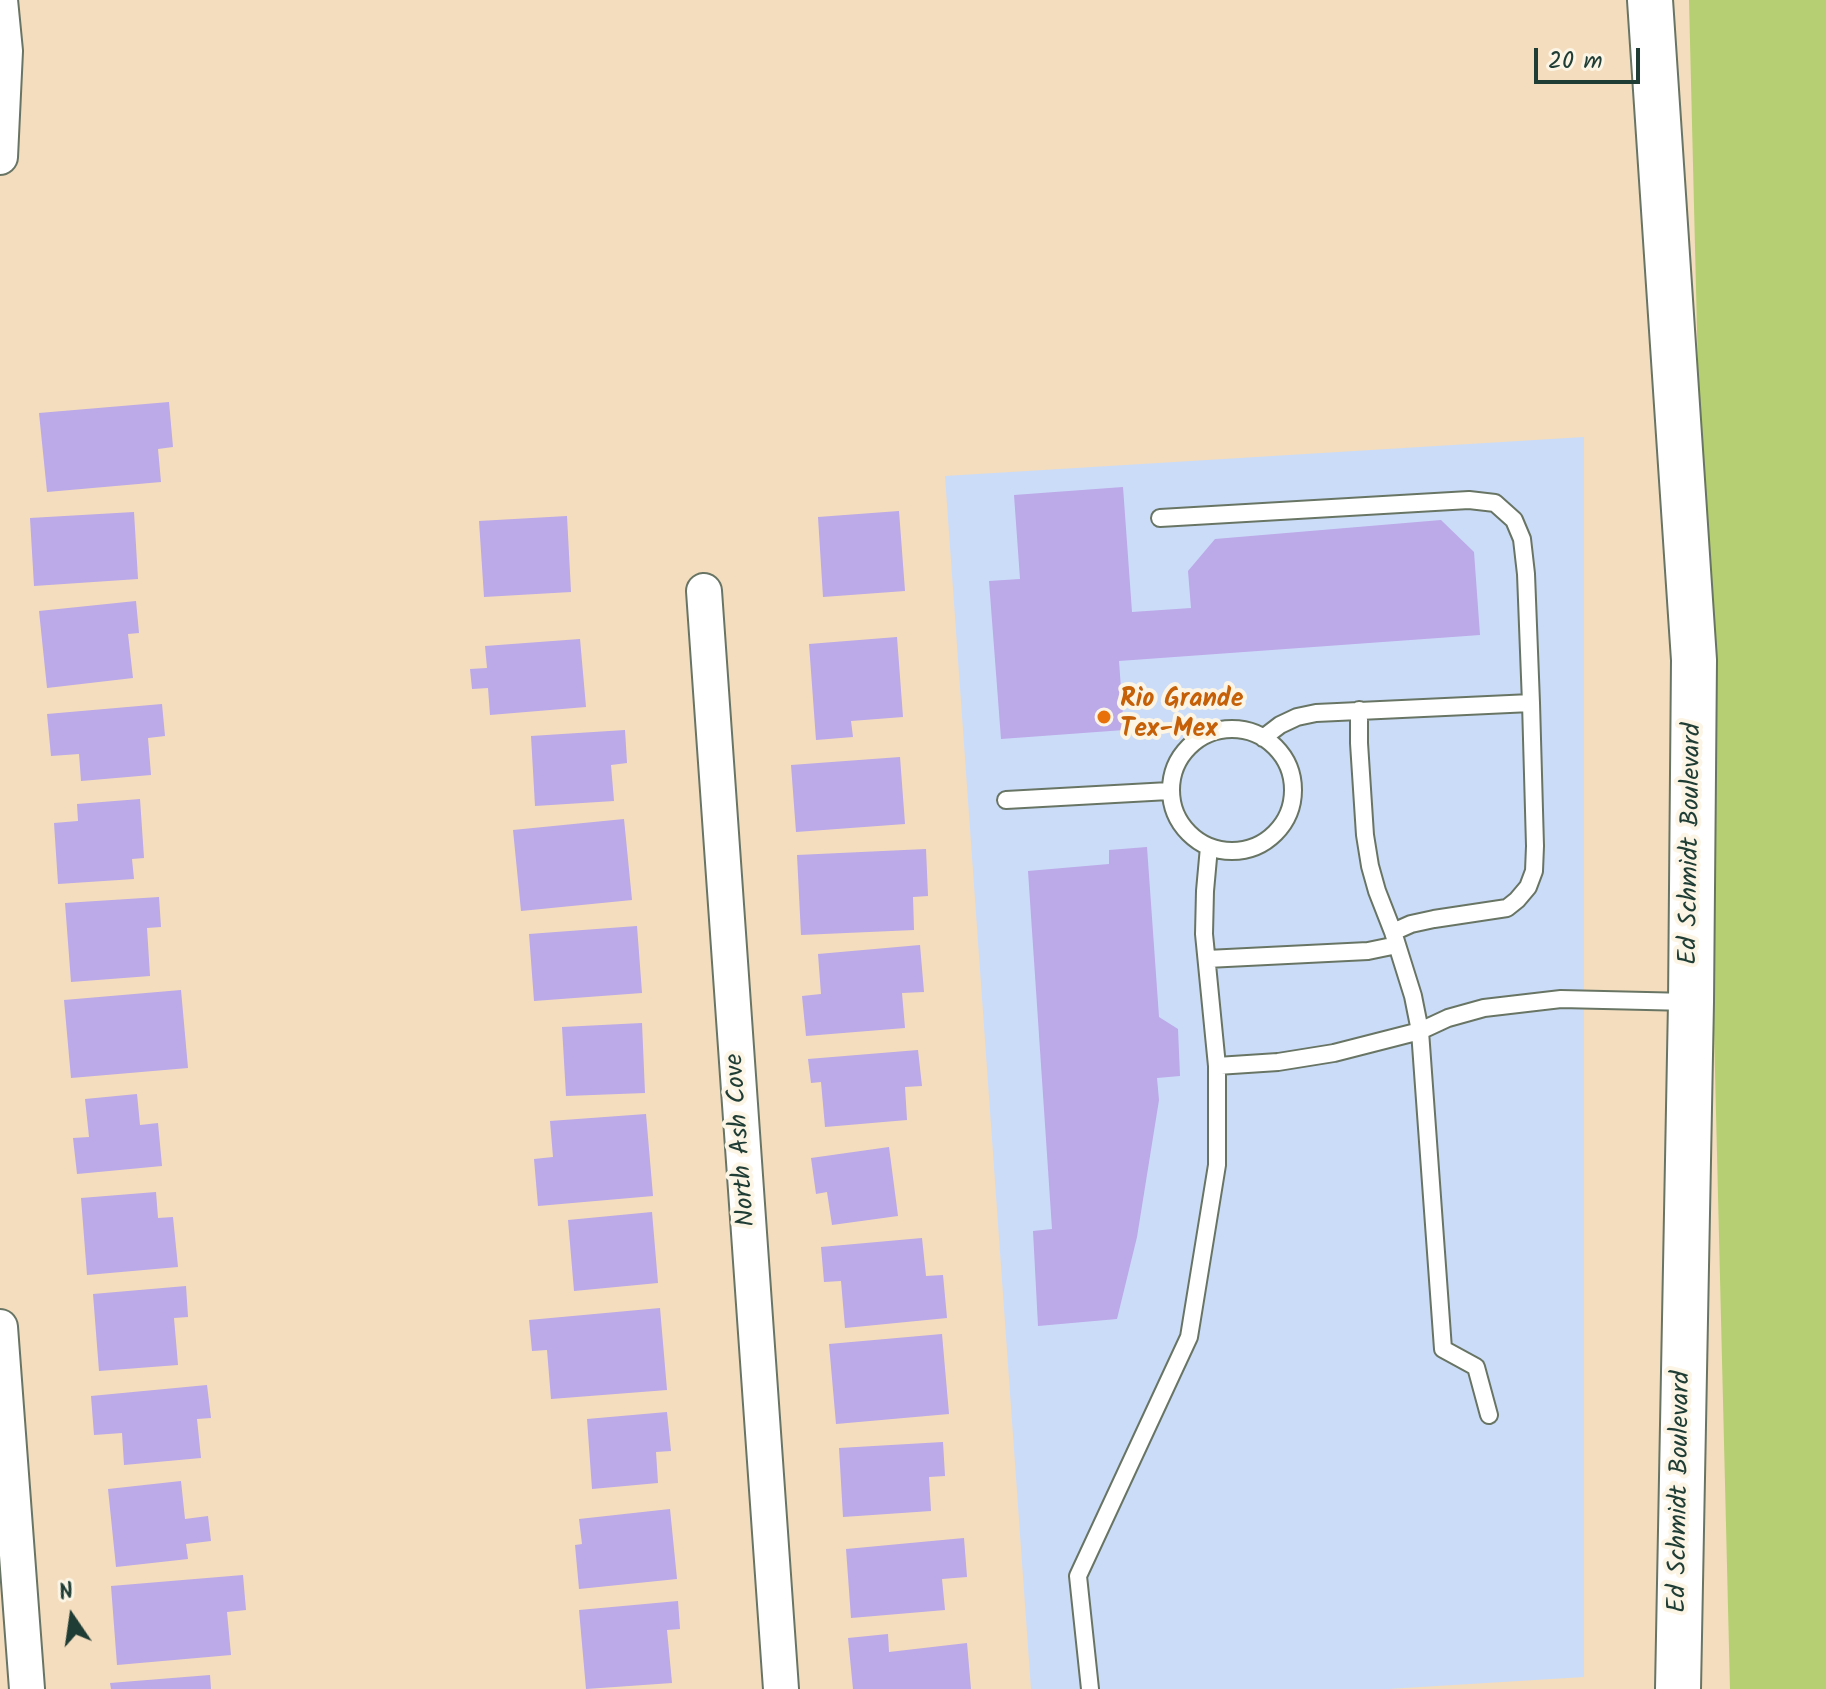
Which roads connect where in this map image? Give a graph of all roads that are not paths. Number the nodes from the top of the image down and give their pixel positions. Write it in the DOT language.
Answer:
graph roads {
  1 [pos="0,0"];
  2 [pos="1650,0"];
  3 [pos="0,157"];
  4 [pos="1160,518"];
  5 [pos="704,591"];
  6 [pos="1531,703"];
  7 [pos="1359,710"];
  8 [pos="1263,738"];
  9 [pos="1169,791"];
  10 [pos="1006,800"];
  11 [pos="1209,847"];
  12 [pos="1395,938"];
  13 [pos="1207,959"];
  14 [pos="1691,1002"];
  15 [pos="1420,1031"];
  16 [pos="1217,1066"];
  17 [pos="0,1327"];
  18 [pos="1489,1415"];
  19 [pos="27,1689"];
  20 [pos="781,1689"];
  21 [pos="1090,1689"];
  22 [pos="1678,1689"];
  1 -- 3 [label="street"];
  2 -- 14 [label="street, Ed Schmidt Boulevard"];
  4 -- 6 [label="lane"];
  5 -- 20 [label="street, North Ash Cove"];
  6 -- 7 [label="lane"];
  6 -- 12 [label="lane"];
  7 -- 8 [label="lane"];
  7 -- 12 [label="lane"];
  8 -- 9 [label="lane"];
  8 -- 11 [label="lane"];
  9 -- 10 [label="lane"];
  9 -- 11 [label="lane"];
  11 -- 13 [label="lane"];
  12 -- 13 [label="lane"];
  12 -- 15 [label="lane"];
  13 -- 16 [label="lane"];
  14 -- 15 [label="lane"];
  14 -- 22 [label="street, Ed Schmidt Boulevard"];
  15 -- 16 [label="lane"];
  15 -- 18 [label="lane"];
  16 -- 21 [label="lane"];
  17 -- 19 [label="street"];
}
